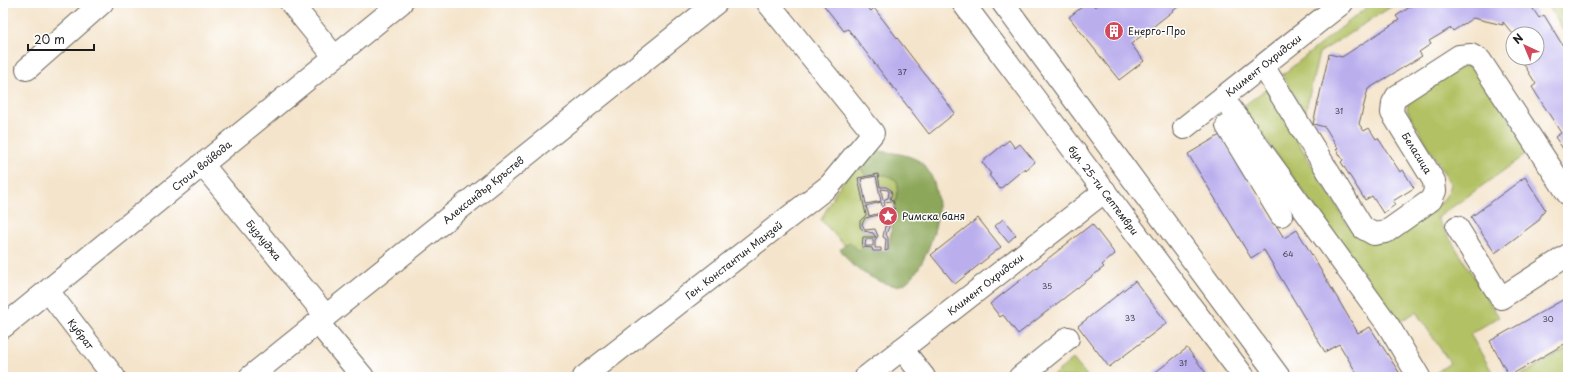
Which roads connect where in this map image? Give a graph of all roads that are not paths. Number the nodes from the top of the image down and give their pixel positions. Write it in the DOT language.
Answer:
graph roads {
  1 [pos="102,3"];
  2 [pos="290,3"];
  3 [pos="401,3"];
  4 [pos="716,3"];
  5 [pos="768,3"];
  6 [pos="963,3"];
  7 [pos="1003,3"];
  8 [pos="1342,3"];
  9 [pos="334,56"];
  10 [pos="1263,66"];
  11 [pos="27,69"];
  12 [pos="1219,101"];
  13 [pos="1184,128"];
  14 [pos="202,164"];
  15 [pos="1104,191"];
  16 [pos="1568,194"];
  17 [pos="1281,215"];
  18 [pos="1457,227"];
  19 [pos="1568,255"];
  20 [pos="48,291"];
  21 [pos="322,320"];
  22 [pos="3,328"];
  23 [pos="1068,338"];
  24 [pos="902,349"];
  25 [pos="114,377"];
  26 [pos="250,377"];
  27 [pos="363,377"];
  28 [pos="584,377"];
  29 [pos="866,377"];
  30 [pos="924,377"];
  31 [pos="1020,377"];
  32 [pos="1244,377"];
  33 [pos="1279,377"];
  34 [pos="1419,377"];
  1 -- 11 [label="street"];
  2 -- 9 [label="street"];
  3 -- 9 [label="street, Стоил войвода"];
  4 -- 21 [label="street, Александър Кръстев"];
  5 -- 28 [label="street, Ген. Константин Манзей"];
  6 -- 15 [label="street, бул. 25-ти Септември"];
  7 -- 33 [label="street"];
  8 -- 10 [label="street, Климент Охридски"];
  9 -- 14 [label="street, Стоил войвода"];
  10 -- 12 [label="street, Климент Охридски"];
  10 -- 16 [label="street, Беласица"];
  12 -- 13 [label="street, Климент Охридски"];
  12 -- 17 [label="street"];
  12 -- 34 [label="street"];
  14 -- 20 [label="street, Стоил войвода"];
  14 -- 21 [label="street, Бузлуджа"];
  15 -- 24 [label="street, Климент Охридски"];
  15 -- 32 [label="street, бул. 25-ти Септември"];
  18 -- 19 [label="street"];
  20 -- 22 [label="street, Стоил войвода"];
  20 -- 25 [label="street, Кубрат"];
  21 -- 26 [label="street, Александър Кръстев"];
  21 -- 27 [label="street, Бузлуджа"];
  23 -- 31 [label="street"];
  24 -- 29 [label="street, Климент Охридски"];
  24 -- 30 [label="street"];
}
